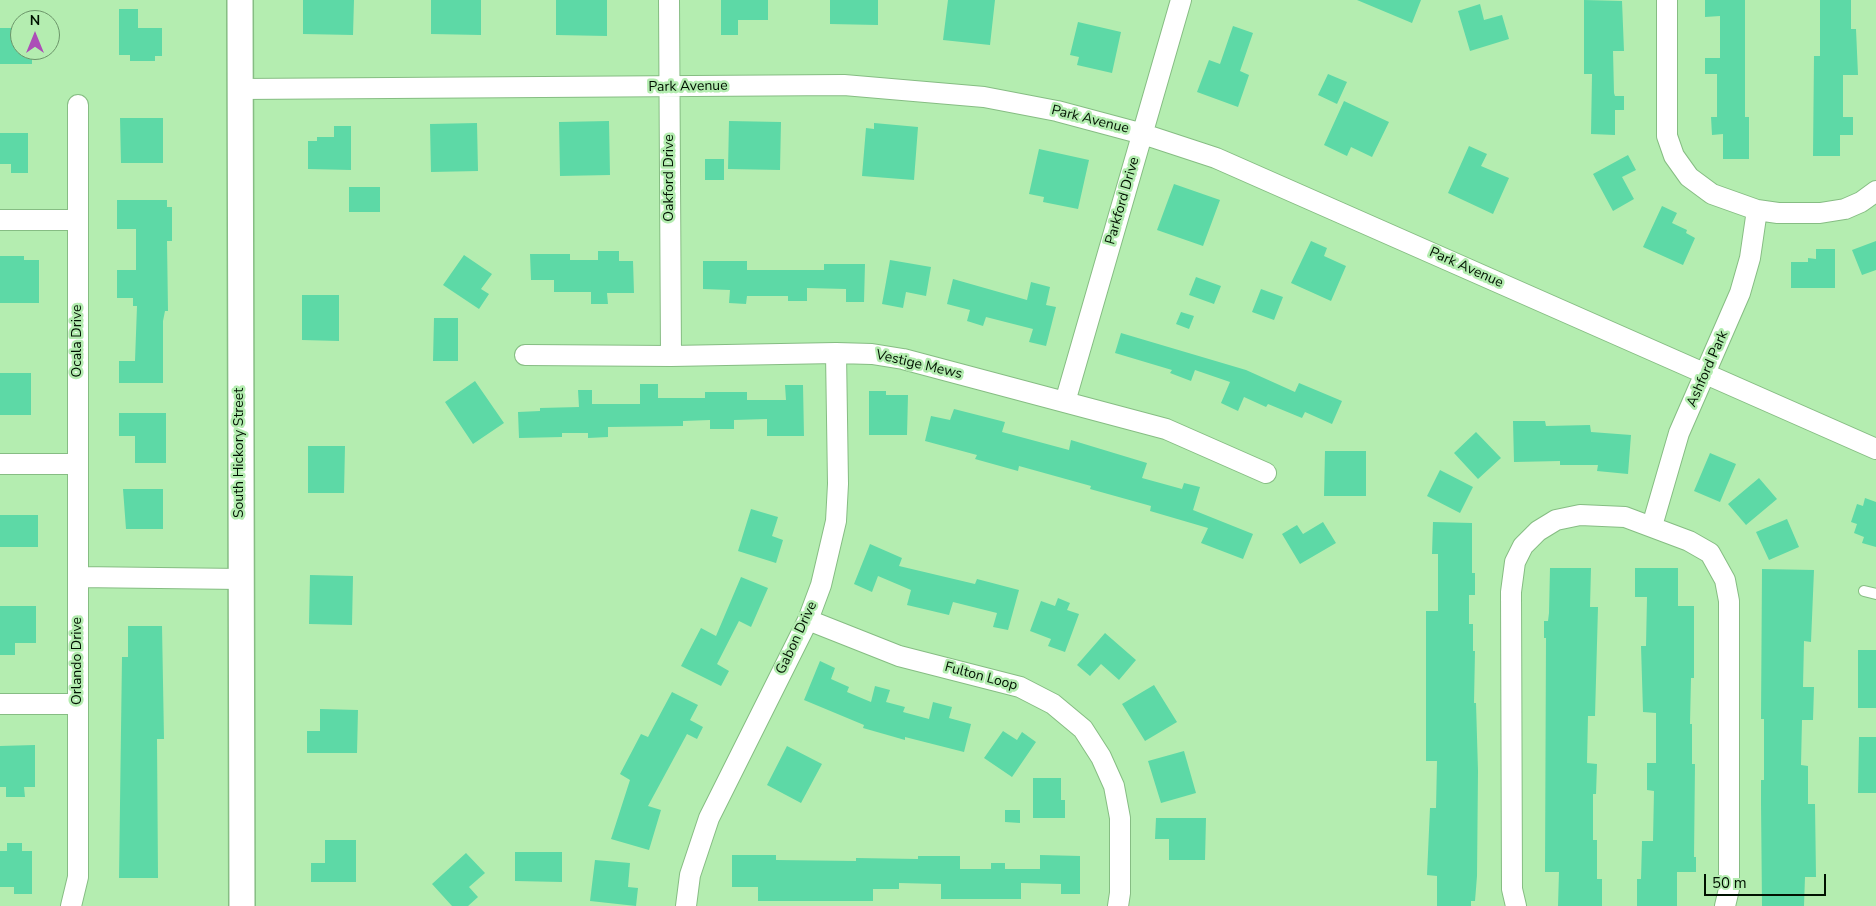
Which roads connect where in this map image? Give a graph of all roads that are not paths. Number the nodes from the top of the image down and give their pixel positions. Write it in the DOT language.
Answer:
graph roads {
  1 [pos="240,0"];
  2 [pos="669,0"];
  3 [pos="1181,0"];
  4 [pos="1666,0"];
  5 [pos="670,87"];
  6 [pos="240,89"];
  7 [pos="78,105"];
  8 [pos="1143,134"];
  9 [pos="1876,191"];
  10 [pos="1757,210"];
  11 [pos="0,220"];
  12 [pos="78,220"];
  13 [pos="836,353"];
  14 [pos="525,355"];
  15 [pos="671,356"];
  16 [pos="1706,374"];
  17 [pos="1065,402"];
  18 [pos="1876,449"];
  19 [pos="0,464"];
  20 [pos="78,464"];
  21 [pos="1266,473"];
  22 [pos="1652,526"];
  23 [pos="78,577"];
  24 [pos="241,579"];
  25 [pos="1864,590"];
  26 [pos="1876,594"];
  27 [pos="808,620"];
  28 [pos="0,704"];
  29 [pos="78,704"];
  30 [pos="71,906"];
  31 [pos="242,906"];
  32 [pos="686,906"];
  33 [pos="1118,906"];
  34 [pos="1516,906"];
  35 [pos="1725,906"];
  1 -- 6 [label="street, South Hickory Street"];
  2 -- 5 [label="street, Oakford Drive"];
  3 -- 8 [label="street, Parkford Drive"];
  4 -- 10 [label="street"];
  5 -- 6 [label="street, Park Avenue"];
  5 -- 8 [label="street, Park Avenue"];
  5 -- 15 [label="street, Oakford Drive"];
  6 -- 24 [label="street, South Hickory Street"];
  7 -- 12 [label="street, Ocala Drive"];
  8 -- 16 [label="street, Park Avenue"];
  8 -- 17 [label="street, Parkford Drive"];
  9 -- 10 [label="street"];
  10 -- 16 [label="street, Ashford Park"];
  11 -- 12 [label="street"];
  12 -- 20 [label="street, Ocala Drive"];
  13 -- 15 [label="street, Vestige Mews"];
  13 -- 17 [label="street, Vestige Mews"];
  13 -- 27 [label="street, Gabon Drive"];
  14 -- 15 [label="street, Vestige Mews"];
  16 -- 18 [label="street, Park Avenue"];
  16 -- 22 [label="street, Ashford Park"];
  17 -- 21 [label="street, Vestige Mews"];
  19 -- 20 [label="street"];
  20 -- 23 [label="street, Ocala Drive"];
  22 -- 34 [label="street"];
  22 -- 35 [label="street"];
  23 -- 24 [label="street"];
  23 -- 29 [label="street, Orlando Drive"];
  24 -- 31 [label="street, South Hickory Street"];
  25 -- 26 [label="lane"];
  27 -- 32 [label="street, Gabon Drive"];
  27 -- 33 [label="street, Fulton Loop"];
  28 -- 29 [label="street"];
  29 -- 30 [label="street, Orlando Drive"];
}
